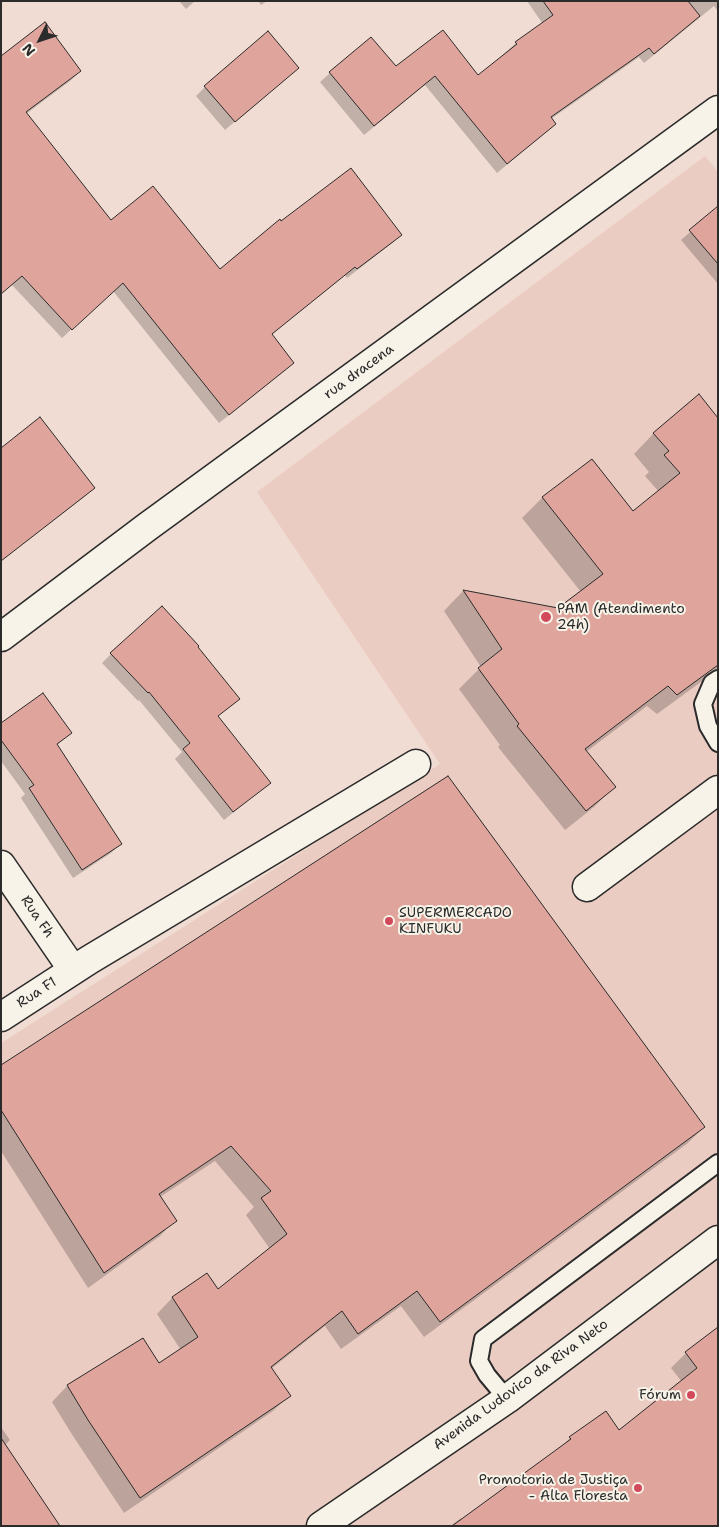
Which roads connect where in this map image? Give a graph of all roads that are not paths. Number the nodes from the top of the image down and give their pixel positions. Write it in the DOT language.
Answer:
graph roads {
  1 [pos="718,110"];
  2 [pos="1,637"];
  3 [pos="718,679"];
  4 [pos="718,743"];
  5 [pos="416,764"];
  6 [pos="718,790"];
  7 [pos="1,864"];
  8 [pos="587,887"];
  9 [pos="73,970"];
  10 [pos="1,1017"];
  11 [pos="718,1163"];
  12 [pos="718,1240"];
  13 [pos="507,1399"];
  14 [pos="321,1526"];
  1 -- 2 [label="street, rua dracena"];
  3 -- 4 [label="lane"];
  5 -- 9 [label="street, Rua F1"];
  6 -- 8 [label="street"];
  7 -- 9 [label="street, Rua Fh"];
  9 -- 10 [label="street, Rua F1"];
  11 -- 13 [label="lane"];
  12 -- 13 [label="street, Avenida Ludovico da Riva Neto"];
  13 -- 14 [label="street, Avenida Ludovico da Riva Neto"];
}
